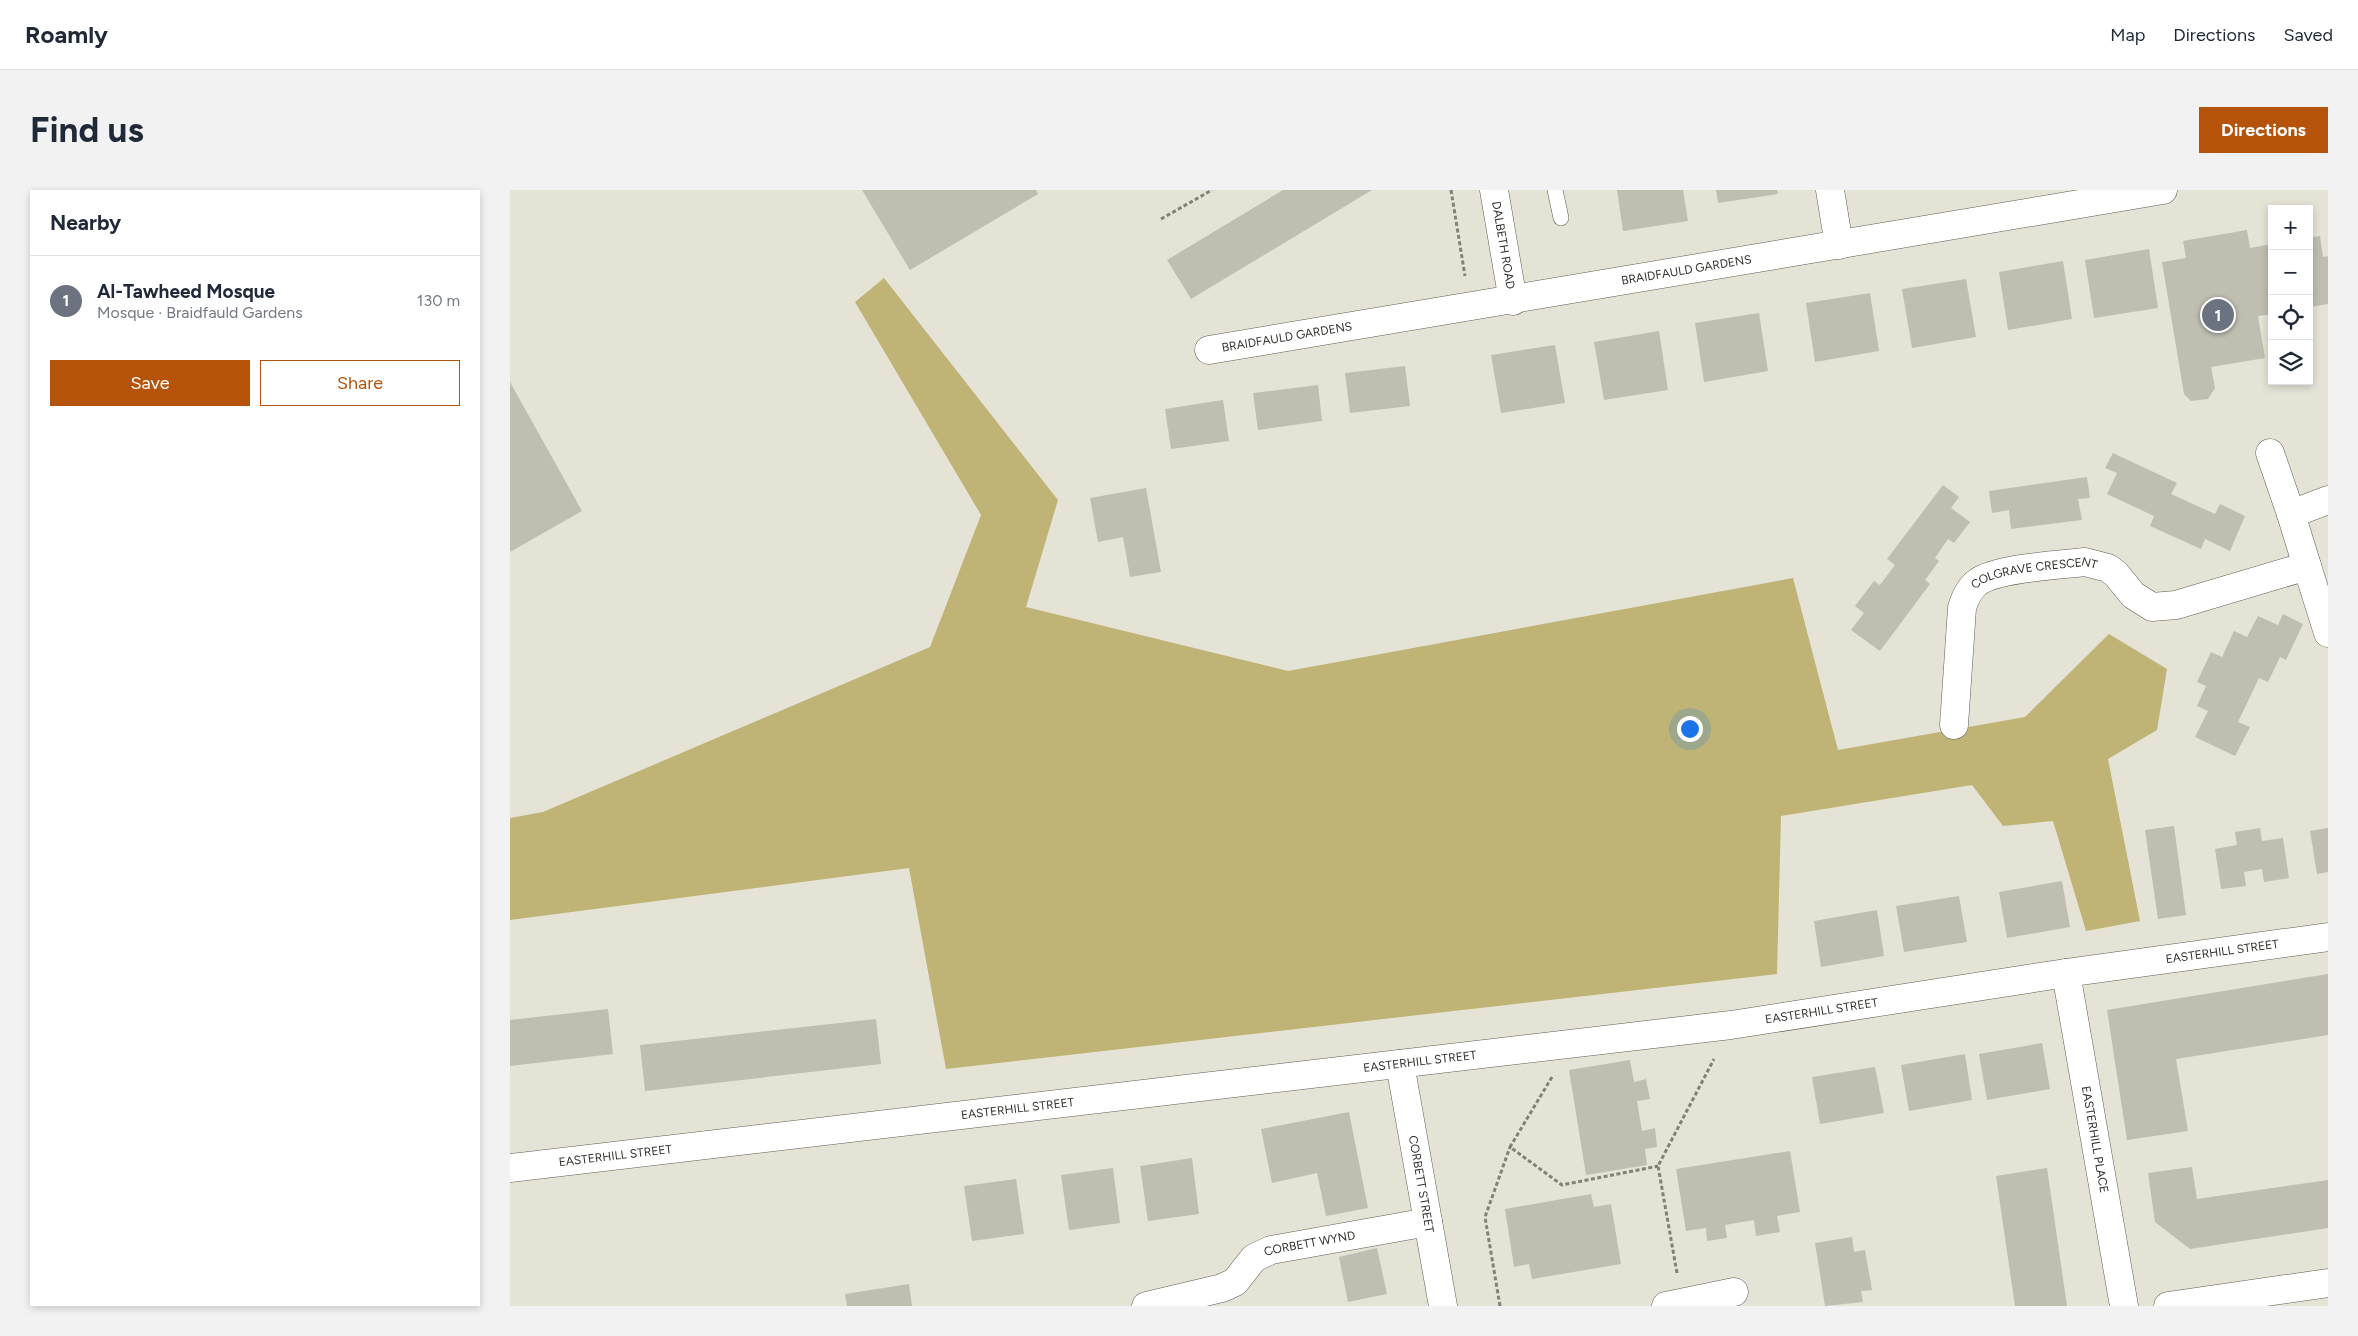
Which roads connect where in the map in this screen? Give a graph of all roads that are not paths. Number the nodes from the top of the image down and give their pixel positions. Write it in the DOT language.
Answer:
graph roads {
  1 [pos="1494,190"];
  2 [pos="1555,190"];
  3 [pos="1830,190"];
  4 [pos="2163,190"];
  5 [pos="1561,218"];
  6 [pos="1839,245"];
  7 [pos="1512,301"];
  8 [pos="1209,350"];
  9 [pos="2270,453"];
  10 [pos="2328,500"];
  11 [pos="2291,514"];
  12 [pos="2307,566"];
  13 [pos="2328,633"];
  14 [pos="1954,725"];
  15 [pos="2328,937"];
  16 [pos="2066,973"];
  17 [pos="1400,1064"];
  18 [pos="510,1168"];
  19 [pos="1428,1222"];
  20 [pos="2328,1282"];
  21 [pos="1734,1292"];
  22 [pos="1674,1304"];
  23 [pos="1146,1306"];
  24 [pos="1442,1306"];
  25 [pos="2124,1306"];
  26 [pos="2168,1306"];
  1 -- 7 [label="street, DALBETH ROAD"];
  2 -- 5 [label="lane"];
  3 -- 6 [label="street"];
  4 -- 6 [label="street, BRAIDFAULD GARDENS"];
  6 -- 7 [label="street, BRAIDFAULD GARDENS"];
  7 -- 8 [label="street, BRAIDFAULD GARDENS"];
  9 -- 11 [label="street"];
  10 -- 11 [label="street"];
  11 -- 12 [label="street"];
  12 -- 13 [label="street"];
  12 -- 14 [label="street, COLGRAVE CRESCENT"];
  15 -- 16 [label="street, EASTERHILL STREET"];
  16 -- 17 [label="street, EASTERHILL STREET"];
  16 -- 25 [label="street, EASTERHILL PLACE"];
  17 -- 18 [label="street, EASTERHILL STREET"];
  17 -- 19 [label="street, CORBETT STREET"];
  19 -- 23 [label="street, CORBETT WYND"];
  19 -- 24 [label="street, CORBETT STREET"];
  20 -- 26 [label="street"];
  21 -- 22 [label="street"];
}
